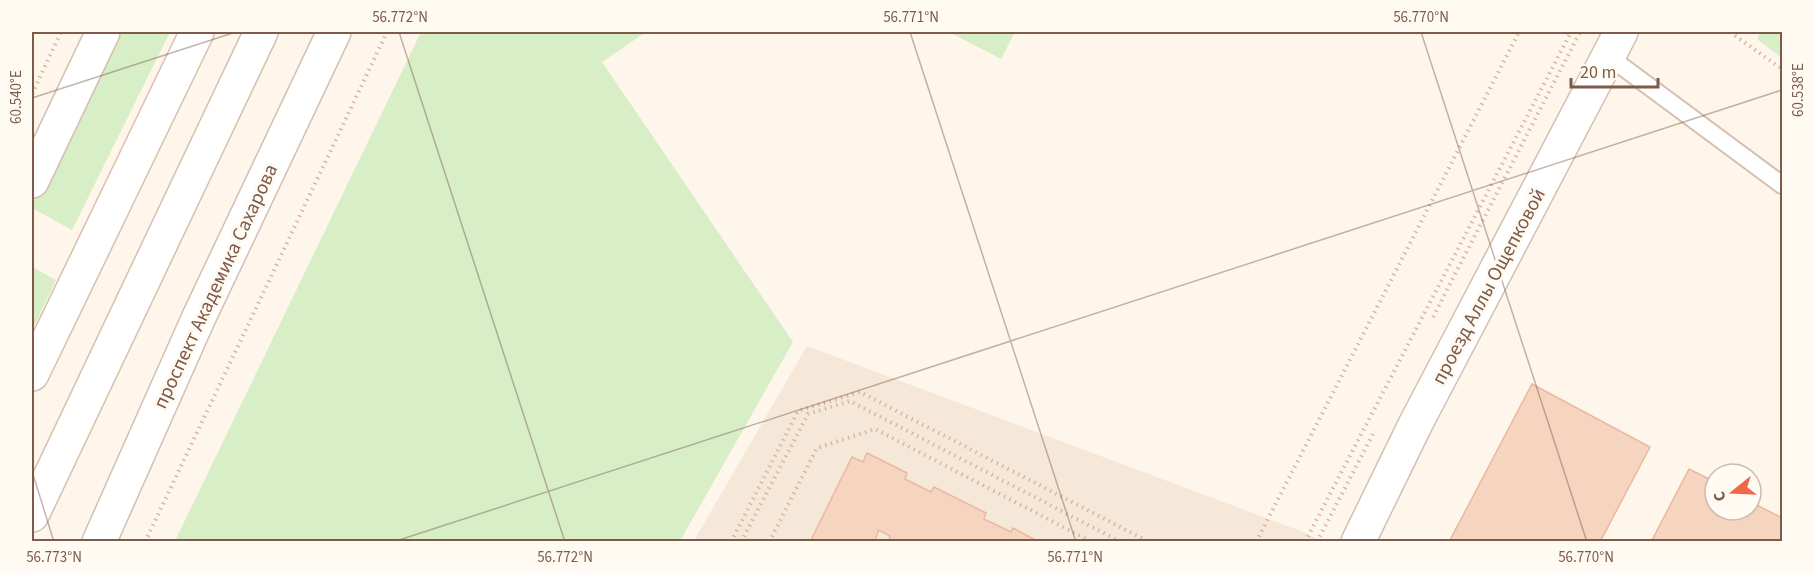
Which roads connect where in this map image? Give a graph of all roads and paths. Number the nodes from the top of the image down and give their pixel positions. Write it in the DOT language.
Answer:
graph roads {
  1 [pos="61,32"];
  2 [pos="103,32"];
  3 [pos="197,32"];
  4 [pos="261,32"];
  5 [pos="334,32"];
  6 [pos="387,32"];
  7 [pos="1519,32"];
  8 [pos="1571,32"];
  9 [pos="1580,32"];
  10 [pos="1730,32"];
  11 [pos="1614,44"];
  12 [pos="1782,69"];
  13 [pos="32,94"];
  14 [pos="32,181"];
  15 [pos="1782,186"];
  16 [pos="1432,319"];
  17 [pos="32,374"];
  18 [pos="1377,425"];
  19 [pos="32,515"];
  20 [pos="99,542"];
  21 [pos="145,542"];
  22 [pos="731,542"];
  23 [pos="741,542"];
  24 [pos="769,542"];
  25 [pos="1092,542"];
  26 [pos="1121,542"];
  27 [pos="1149,542"];
  28 [pos="1256,542"];
  29 [pos="1305,542"];
  30 [pos="1317,542"];
  31 [pos="1358,542"];
  1 -- 13 [label="path"];
  2 -- 14 [label="street"];
  3 -- 17 [label="street"];
  4 -- 19 [label="street"];
  5 -- 20 [label="street, проспект Академика Сахарова"];
  6 -- 21 [label="path"];
  7 -- 28 [label="path"];
  8 -- 29 [label="path"];
  9 -- 16 [label="path"];
  10 -- 12 [label="path"];
  11 -- 15 [label="lane"];
  11 -- 31 [label="street, проезд Аллы Ощепковой"];
  18 -- 30 [label="path"];
  22 -- 27 [label="path"];
  23 -- 26 [label="path"];
  24 -- 25 [label="path"];
}
